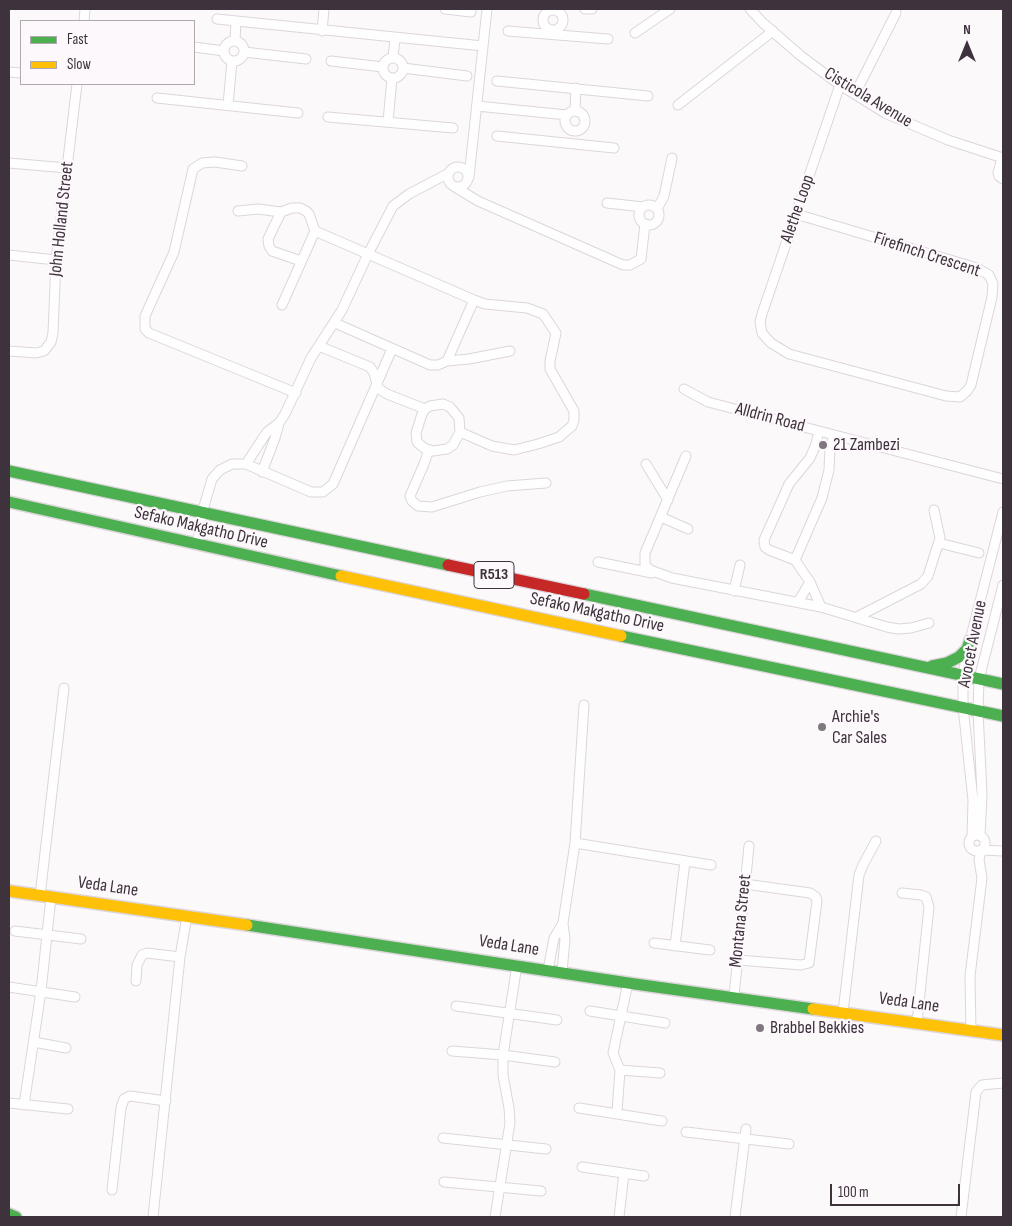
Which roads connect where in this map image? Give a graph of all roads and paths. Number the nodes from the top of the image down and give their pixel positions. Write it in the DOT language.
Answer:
graph roads {
  1 [pos="324,9"];
  2 [pos="445,9"];
  3 [pos="487,9"];
  4 [pos="585,9"];
  5 [pos="592,9"];
  6 [pos="670,9"];
  7 [pos="750,9"];
  8 [pos="557,10"];
  9 [pos="471,12"];
  10 [pos="896,13"];
  11 [pos="217,19"];
  12 [pos="236,21"];
  13 [pos="322,30"];
  14 [pos="508,31"];
  15 [pos="773,31"];
  16 [pos="551,32"];
  17 [pos="635,33"];
  18 [pos="395,38"];
  19 [pos="608,40"];
  20 [pos="235,41"];
  21 [pos="483,46"];
  22 [pos="195,47"];
  23 [pos="224,51"];
  24 [pos="244,52"];
  25 [pos="393,58"];
  26 [pos="306,60"];
  27 [pos="232,61"];
  28 [pos="331,61"];
  29 [pos="383,67"];
  30 [pos="403,68"];
  31 [pos="467,76"];
  32 [pos="392,78"];
  33 [pos="497,80"];
  34 [pos="77,85"];
  35 [pos="840,85"];
  36 [pos="576,88"];
  37 [pos="855,94"];
  38 [pos="648,96"];
  39 [pos="157,98"];
  40 [pos="228,105"];
  41 [pos="678,105"];
  42 [pos="477,106"];
  43 [pos="298,113"];
  44 [pos="571,113"];
  45 [pos="328,117"];
  46 [pos="388,122"];
  47 [pos="453,128"];
  48 [pos="574,131"];
  49 [pos="497,136"];
  50 [pos="574,144"];
  51 [pos="614,148"];
  52 [pos="471,156"];
  53 [pos="672,158"];
  54 [pos="1003,158"];
  55 [pos="9,163"];
  56 [pos="242,166"];
  57 [pos="461,167"];
  58 [pos="67,168"];
  59 [pos="449,173"];
  60 [pos="1003,178"];
  61 [pos="468,179"];
  62 [pos="434,180"];
  63 [pos="452,185"];
  64 [pos="470,197"];
  65 [pos="607,203"];
  66 [pos="643,207"];
  67 [pos="657,209"];
  68 [pos="238,211"];
  69 [pos="281,212"];
  70 [pos="796,214"];
  71 [pos="645,224"];
  72 [pos="315,231"];
  73 [pos="368,254"];
  74 [pos="9,255"];
  75 [pos="56,260"];
  76 [pos="301,261"];
  77 [pos="474,300"];
  78 [pos="282,305"];
  79 [pos="335,323"];
  80 [pos="762,333"];
  81 [pos="319,346"];
  82 [pos="392,348"];
  83 [pos="9,351"];
  84 [pos="510,351"];
  85 [pos="447,361"];
  86 [pos="376,382"];
  87 [pos="684,388"];
  88 [pos="296,393"];
  89 [pos="425,409"];
  90 [pos="278,423"];
  91 [pos="819,431"];
  92 [pos="460,432"];
  93 [pos="834,435"];
  94 [pos="429,450"];
  95 [pos="686,456"];
  96 [pos="246,464"];
  97 [pos="646,464"];
  98 [pos="9,471"];
  99 [pos="262,472"];
  100 [pos="1003,478"];
  101 [pos="546,483"];
  102 [pos="668,500"];
  103 [pos="9,502"];
  104 [pos="934,510"];
  105 [pos="202,512"];
  106 [pos="1003,512"];
  107 [pos="661,518"];
  108 [pos="688,529"];
  109 [pos="939,543"];
  110 [pos="197,545"];
  111 [pos="979,553"];
  112 [pos="795,560"];
  113 [pos="598,562"];
  114 [pos="740,565"];
  115 [pos="657,574"];
  116 [pos="810,582"];
  117 [pos="1003,585"];
  118 [pos="734,591"];
  119 [pos="798,602"];
  120 [pos="821,607"];
  121 [pos="857,617"];
  122 [pos="928,623"];
  123 [pos="970,640"];
  124 [pos="916,665"];
  125 [pos="963,674"];
  126 [pos="979,679"];
  127 [pos="1003,684"];
  128 [pos="64,688"];
  129 [pos="584,705"];
  130 [pos="963,707"];
  131 [pos="978,710"];
  132 [pos="1003,716"];
  133 [pos="876,841"];
  134 [pos="575,843"];
  135 [pos="979,844"];
  136 [pos="749,846"];
  137 [pos="1001,851"];
  138 [pos="685,861"];
  139 [pos="711,865"];
  140 [pos="745,884"];
  141 [pos="9,891"];
  142 [pos="902,893"];
  143 [pos="46,896"];
  144 [pos="187,916"];
  145 [pos="563,923"];
  146 [pos="16,931"];
  147 [pos="47,935"];
  148 [pos="81,939"];
  149 [pos="654,943"];
  150 [pos="675,946"];
  151 [pos="710,950"];
  152 [pos="180,957"];
  153 [pos="738,960"];
  154 [pos="517,965"];
  155 [pos="548,970"];
  156 [pos="562,972"];
  157 [pos="136,981"];
  158 [pos="628,983"];
  159 [pos="9,987"];
  160 [pos="41,991"];
  161 [pos="734,996"];
  162 [pos="75,997"];
  163 [pos="456,1006"];
  164 [pos="590,1011"];
  165 [pos="843,1012"];
  166 [pos="510,1013"];
  167 [pos="622,1016"];
  168 [pos="557,1020"];
  169 [pos="918,1022"];
  170 [pos="665,1023"];
  171 [pos="972,1030"];
  172 [pos="1003,1035"];
  173 [pos="34,1042"];
  174 [pos="66,1048"];
  175 [pos="452,1051"];
  176 [pos="503,1055"];
  177 [pos="555,1062"];
  178 [pos="620,1070"];
  179 [pos="660,1073"];
  180 [pos="1003,1083"];
  181 [pos="166,1101"];
  182 [pos="9,1103"];
  183 [pos="24,1104"];
  184 [pos="579,1108"];
  185 [pos="68,1109"];
  186 [pos="616,1112"];
  187 [pos="662,1120"];
  188 [pos="746,1129"];
  189 [pos="686,1132"];
  190 [pos="443,1138"];
  191 [pos="745,1139"];
  192 [pos="506,1144"];
  193 [pos="789,1144"];
  194 [pos="546,1149"];
  195 [pos="582,1167"];
  196 [pos="624,1173"];
  197 [pos="644,1176"];
  198 [pos="444,1182"];
  199 [pos="500,1188"];
  200 [pos="112,1190"];
  201 [pos="541,1191"];
  202 [pos="9,1214"];
  203 [pos="15,1217"];
  204 [pos="153,1217"];
  205 [pos="495,1217"];
  206 [pos="619,1217"];
  207 [pos="735,1217"];
  208 [pos="961,1217"];
  1 -- 13 [label="street"];
  2 -- 9 [label="street"];
  3 -- 21 [label="street"];
  4 -- 5 [label="street"];
  6 -- 17 [label="street"];
  7 -- 15 [label="street, Cisticola Avenue"];
  8 -- 16 [label="street"];
  8 -- 16 [label="street"];
  10 -- 37 [label="street"];
  11 -- 12 [label="street"];
  12 -- 13 [label="street"];
  12 -- 20 [label="street"];
  13 -- 18 [label="street"];
  14 -- 16 [label="street"];
  15 -- 35 [label="street, Cisticola Avenue"];
  15 -- 41 [label="street"];
  16 -- 19 [label="street"];
  18 -- 21 [label="street"];
  18 -- 25 [label="street"];
  20 -- 23 [label="street"];
  20 -- 24 [label="street"];
  21 -- 42 [label="street"];
  22 -- 23 [label="street"];
  23 -- 27 [label="street"];
  24 -- 26 [label="street"];
  24 -- 27 [label="street"];
  25 -- 29 [label="street"];
  25 -- 30 [label="street"];
  27 -- 40 [label="street"];
  28 -- 29 [label="street"];
  29 -- 32 [label="street"];
  30 -- 31 [label="street"];
  30 -- 32 [label="street"];
  32 -- 46 [label="street"];
  33 -- 36 [label="street"];
  34 -- 58 [label="street, John Holland Street"];
  35 -- 37 [label="street, Cisticola Avenue"];
  35 -- 70 [label="street, Alethe Loop"];
  36 -- 38 [label="street"];
  36 -- 44 [label="street"];
  37 -- 54 [label="street, Cisticola Avenue"];
  39 -- 40 [label="street"];
  40 -- 43 [label="street"];
  42 -- 44 [label="street"];
  42 -- 52 [label="street"];
  44 -- 48 [label="street"];
  44 -- 48 [label="street"];
  45 -- 46 [label="street"];
  46 -- 47 [label="street"];
  48 -- 50 [label="street"];
  49 -- 50 [label="street"];
  50 -- 51 [label="street"];
  52 -- 57 [label="street"];
  52 -- 61 [label="street"];
  53 -- 67 [label="street"];
  54 -- 60 [label="street"];
  55 -- 58 [label="street"];
  56 -- 88 [label="street"];
  57 -- 59 [label="street"];
  57 -- 61 [label="street"];
  58 -- 75 [label="street, John Holland Street"];
  59 -- 62 [label="street"];
  59 -- 63 [label="street"];
  61 -- 63 [label="street"];
  61 -- 64 [label="street"];
  62 -- 63 [label="street"];
  62 -- 73 [label="street"];
  63 -- 64 [label="street"];
  64 -- 71 [label="street"];
  65 -- 66 [label="street"];
  66 -- 67 [label="street"];
  66 -- 71 [label="street"];
  67 -- 71 [label="street"];
  68 -- 69 [label="street"];
  69 -- 72 [label="street"];
  69 -- 76 [label="street"];
  70 -- 80 [label="street, Alethe Loop"];
  70 -- 80 [label="street, Firefinch Crescent"];
  72 -- 73 [label="street"];
  72 -- 76 [label="street"];
  73 -- 77 [label="street"];
  73 -- 79 [label="street"];
  74 -- 75 [label="street"];
  75 -- 83 [label="street, John Holland Street"];
  76 -- 78 [label="street"];
  77 -- 85 [label="street"];
  77 -- 92 [label="street"];
  79 -- 81 [label="street"];
  79 -- 82 [label="street"];
  81 -- 86 [label="street"];
  81 -- 88 [label="street"];
  82 -- 85 [label="street"];
  82 -- 86 [label="street"];
  84 -- 85 [label="street"];
  86 -- 89 [label="street"];
  86 -- 99 [label="street"];
  87 -- 91 [label="street, Alldrin Road"];
  88 -- 90 [label="street"];
  89 -- 92 [label="street"];
  89 -- 94 [label="street"];
  90 -- 96 [label="street"];
  90 -- 99 [label="street"];
  91 -- 93 [label="street, Alldrin Road"];
  91 -- 112 [label="street"];
  92 -- 94 [label="street"];
  93 -- 100 [label="street, Alldrin Road"];
  93 -- 112 [label="street"];
  94 -- 101 [label="street"];
  95 -- 102 [label="street"];
  96 -- 99 [label="street"];
  96 -- 105 [label="street"];
  97 -- 102 [label="street"];
  98 -- 105 [label="main road, Sefako Makgatho Drive / R513"];
  102 -- 107 [label="street"];
  103 -- 110 [label="main road, Sefako Makgatho Drive / R513"];
  104 -- 109 [label="street"];
  105 -- 110 [label="street"];
  105 -- 124 [label="main road, Sefako Makgatho Drive / R513"];
  106 -- 123 [label="street, Avocet Avenue"];
  107 -- 108 [label="street"];
  107 -- 115 [label="street"];
  109 -- 111 [label="street"];
  109 -- 121 [label="street"];
  110 -- 130 [label="main road, Sefako Makgatho Drive / R513"];
  112 -- 116 [label="street"];
  113 -- 115 [label="street"];
  114 -- 118 [label="street"];
  115 -- 118 [label="street"];
  116 -- 119 [label="street"];
  116 -- 120 [label="street"];
  117 -- 126 [label="street, Avocet Avenue"];
  118 -- 119 [label="street"];
  119 -- 120 [label="street"];
  120 -- 121 [label="street"];
  121 -- 122 [label="street"];
  123 -- 124 [label="main road"];
  123 -- 125 [label="street, Avocet Avenue"];
  124 -- 125 [label="main road, Sefako Makgatho Drive / R513"];
  125 -- 126 [label="main road, Sefako Makgatho Drive / R513"];
  125 -- 130 [label="street, Avocet Avenue"];
  126 -- 127 [label="main road, Sefako Makgatho Drive / R513"];
  126 -- 131 [label="street, Avocet Avenue"];
  128 -- 143 [label="street"];
  129 -- 134 [label="street"];
  130 -- 131 [label="main road, Sefako Makgatho Drive / R513"];
  130 -- 135 [label="street, Avocet Avenue"];
  131 -- 132 [label="main road, Sefako Makgatho Drive / R513"];
  131 -- 135 [label="street, Avocet Avenue"];
  133 -- 165 [label="street"];
  134 -- 138 [label="street"];
  134 -- 145 [label="street"];
  135 -- 137 [label="street"];
  135 -- 171 [label="street"];
  136 -- 140 [label="street, Montana Street"];
  138 -- 139 [label="street"];
  138 -- 150 [label="street"];
  140 -- 153 [label="street, Montana Street"];
  140 -- 153 [label="street"];
  141 -- 143 [label="main road, Veda Lane"];
  142 -- 169 [label="street"];
  143 -- 144 [label="main road, Veda Lane"];
  143 -- 147 [label="street"];
  144 -- 152 [label="street"];
  144 -- 154 [label="main road, Veda Lane"];
  145 -- 155 [label="street"];
  145 -- 156 [label="street"];
  146 -- 147 [label="street"];
  147 -- 148 [label="street"];
  147 -- 160 [label="street"];
  149 -- 150 [label="street"];
  150 -- 151 [label="street"];
  152 -- 157 [label="street"];
  152 -- 181 [label="street"];
  153 -- 161 [label="street, Montana Street"];
  154 -- 155 [label="main road, Veda Lane"];
  154 -- 166 [label="street"];
  155 -- 156 [label="main road, Veda Lane"];
  156 -- 158 [label="main road, Veda Lane"];
  158 -- 161 [label="main road, Veda Lane"];
  158 -- 167 [label="street"];
  159 -- 160 [label="street"];
  160 -- 162 [label="street"];
  160 -- 173 [label="street"];
  161 -- 165 [label="main road, Veda Lane"];
  163 -- 166 [label="street"];
  164 -- 167 [label="street"];
  165 -- 169 [label="main road, Veda Lane"];
  166 -- 168 [label="street"];
  166 -- 176 [label="street"];
  167 -- 170 [label="street"];
  167 -- 178 [label="street"];
  169 -- 171 [label="main road, Veda Lane"];
  171 -- 172 [label="main road, Veda Lane"];
  173 -- 174 [label="street"];
  173 -- 183 [label="street"];
  175 -- 176 [label="street"];
  176 -- 177 [label="street"];
  176 -- 192 [label="street"];
  178 -- 179 [label="street"];
  178 -- 186 [label="street"];
  180 -- 208 [label="street"];
  181 -- 200 [label="street"];
  181 -- 204 [label="street"];
  182 -- 183 [label="street"];
  183 -- 185 [label="street"];
  184 -- 186 [label="street"];
  186 -- 187 [label="street"];
  188 -- 191 [label="street"];
  189 -- 191 [label="street"];
  190 -- 192 [label="street"];
  191 -- 193 [label="street"];
  191 -- 207 [label="street"];
  192 -- 194 [label="street"];
  192 -- 199 [label="street"];
  195 -- 196 [label="street"];
  196 -- 197 [label="street"];
  196 -- 206 [label="street"];
  198 -- 199 [label="street"];
  199 -- 201 [label="street"];
  199 -- 205 [label="street"];
  202 -- 203 [label="main road"];
}
